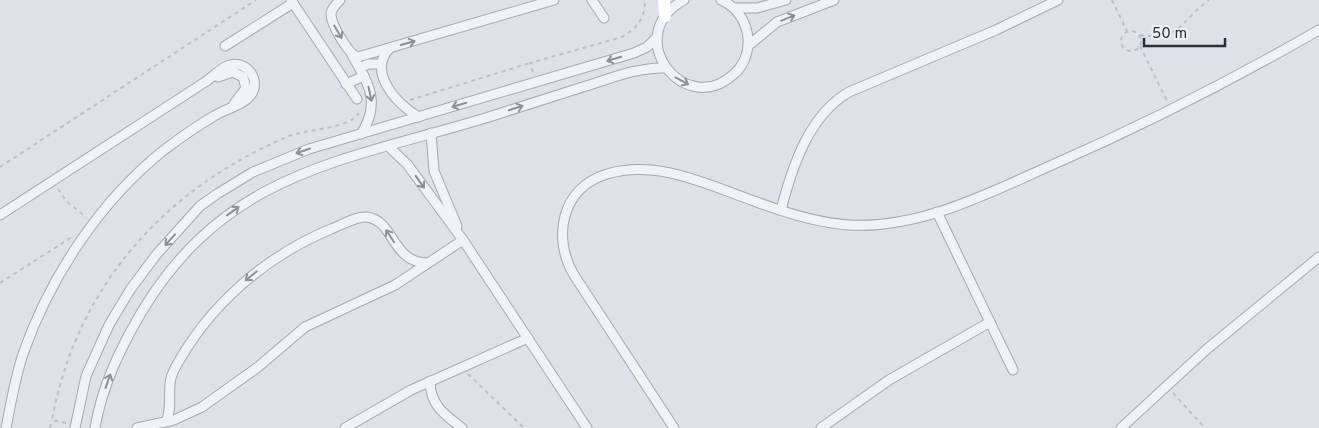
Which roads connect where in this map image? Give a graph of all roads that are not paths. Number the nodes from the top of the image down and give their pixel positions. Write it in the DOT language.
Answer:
graph roads {
  1 [pos="340,0"];
  2 [pos="554,0"];
  3 [pos="592,0"];
  4 [pos="664,0"];
  5 [pos="684,0"];
  6 [pos="722,0"];
  7 [pos="786,0"];
  8 [pos="834,0"];
  9 [pos="1058,0"];
  10 [pos="292,2"];
  11 [pos="734,8"];
  12 [pos="665,16"];
  13 [pos="604,18"];
  14 [pos="1319,30"];
  15 [pos="657,37"];
  16 [pos="224,46"];
  17 [pos="748,46"];
  18 [pos="390,48"];
  19 [pos="352,55"];
  20 [pos="381,64"];
  21 [pos="666,68"];
  22 [pos="362,72"];
  23 [pos="346,84"];
  24 [pos="357,99"];
  25 [pos="420,117"];
  26 [pos="431,133"];
  27 [pos="361,134"];
  28 [pos="388,146"];
  29 [pos="781,210"];
  30 [pos="937,212"];
  31 [pos="0,215"];
  32 [pos="463,240"];
  33 [pos="1319,257"];
  34 [pos="427,263"];
  35 [pos="990,322"];
  36 [pos="528,338"];
  37 [pos="1013,370"];
  38 [pos="430,381"];
  39 [pos="171,400"];
  40 [pos="189,414"];
  41 [pos="166,422"];
  42 [pos="6,428"];
  43 [pos="75,428"];
  44 [pos="95,428"];
  45 [pos="137,428"];
  46 [pos="345,428"];
  47 [pos="462,428"];
  48 [pos="587,428"];
  49 [pos="674,428"];
  50 [pos="820,428"];
  51 [pos="1121,428"];
  1 -- 19 [label="street, one-way"];
  18 -- 2 [label="street, one-way"];
  3 -- 13 [label="street"];
  4 -- 12 [label="street"];
  5 -- 12 [label="street"];
  6 -- 11 [label="street"];
  7 -- 11 [label="street"];
  17 -- 8 [label="street, one-way"];
  9 -- 29 [label="street"];
  10 -- 16 [label="street"];
  10 -- 23 [label="street"];
  11 -- 17 [label="street"];
  12 -- 15 [label="street"];
  14 -- 30 [label="street"];
  15 -- 21 [label="street"];
  15 -- 25 [label="street, one-way"];
  21 -- 17 [label="street, one-way"];
  18 -- 19 [label="street"];
  18 -- 20 [label="street"];
  19 -- 22 [label="street"];
  20 -- 22 [label="street"];
  20 -- 25 [label="street"];
  26 -- 21 [label="street, one-way"];
  22 -- 23 [label="street"];
  22 -- 27 [label="street, one-way"];
  23 -- 24 [label="street"];
  25 -- 27 [label="street"];
  26 -- 28 [label="street"];
  26 -- 32 [label="street"];
  27 -- 43 [label="street, one-way"];
  28 -- 32 [label="street, one-way"];
  44 -- 28 [label="street, one-way"];
  29 -- 30 [label="street"];
  29 -- 49 [label="street"];
  30 -- 35 [label="street"];
  31 -- 42 [label="street"];
  32 -- 34 [label="street"];
  32 -- 36 [label="street"];
  33 -- 51 [label="street"];
  34 -- 39 [label="street, one-way"];
  34 -- 40 [label="street"];
  35 -- 37 [label="street"];
  35 -- 50 [label="street"];
  36 -- 38 [label="street"];
  36 -- 48 [label="street"];
  38 -- 46 [label="street"];
  38 -- 47 [label="street"];
  39 -- 40 [label="street"];
  39 -- 41 [label="street"];
  40 -- 41 [label="street"];
  41 -- 45 [label="street"];
}
